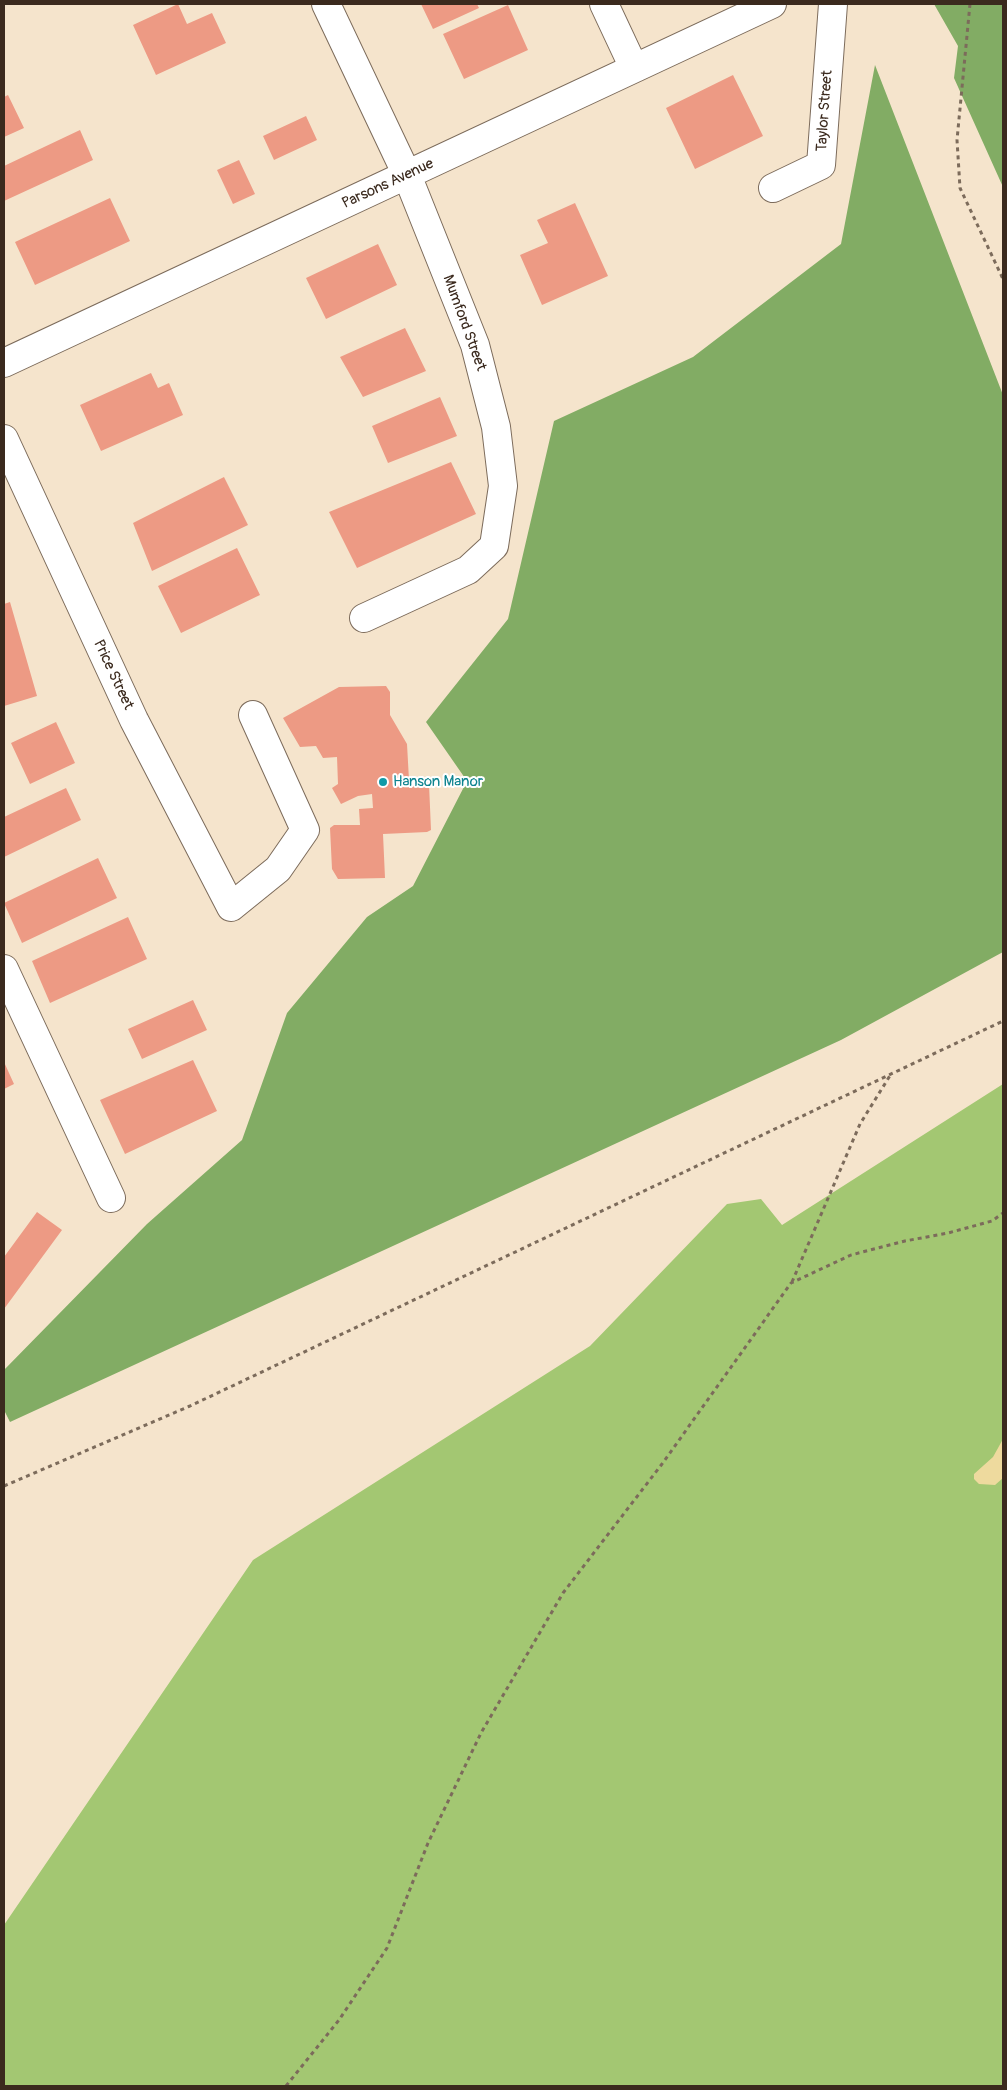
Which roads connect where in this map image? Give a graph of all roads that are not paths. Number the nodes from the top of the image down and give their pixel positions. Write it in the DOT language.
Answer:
graph roads {
  1 [pos="326,4"];
  2 [pos="604,4"];
  3 [pos="772,4"];
  4 [pos="833,4"];
  5 [pos="634,68"];
  6 [pos="406,175"];
  7 [pos="773,188"];
  8 [pos="4,363"];
  9 [pos="4,439"];
  10 [pos="364,618"];
  11 [pos="254,715"];
  12 [pos="4,969"];
  13 [pos="111,1198"];
  1 -- 6 [label="street, Mumford Street"];
  2 -- 5 [label="street"];
  3 -- 5 [label="street, Parsons Avenue"];
  4 -- 7 [label="street, Taylor Street"];
  5 -- 6 [label="street, Parsons Avenue"];
  6 -- 8 [label="street, Parsons Avenue"];
  6 -- 10 [label="street, Mumford Street"];
  9 -- 11 [label="street, Price Street"];
  12 -- 13 [label="street"];
}
